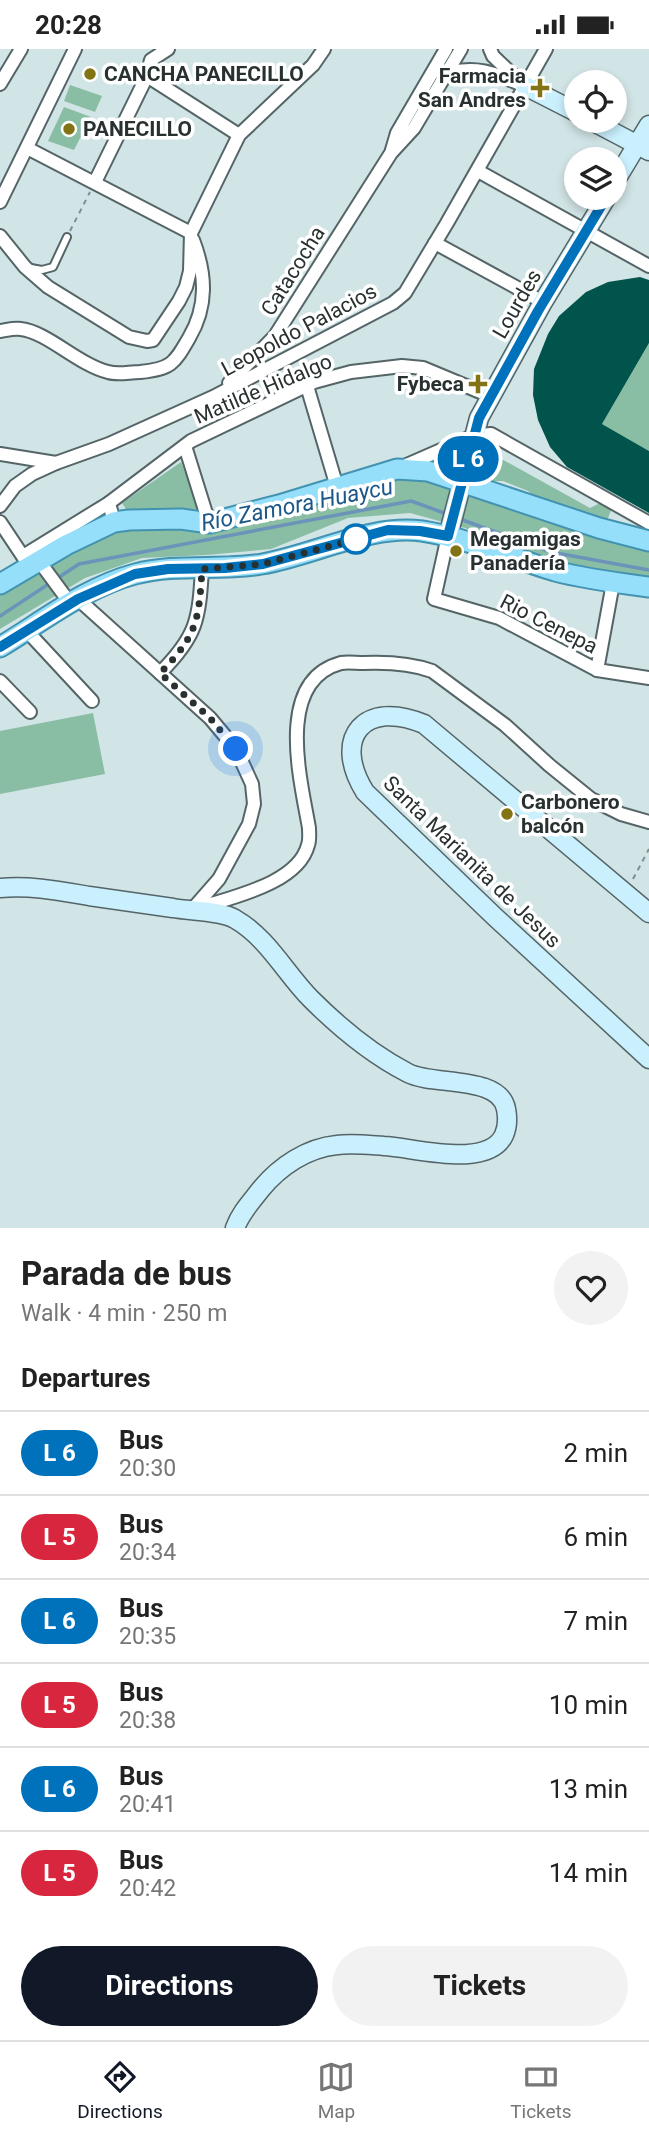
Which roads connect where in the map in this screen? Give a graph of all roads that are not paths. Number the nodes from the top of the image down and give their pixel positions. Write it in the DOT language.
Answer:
graph roads {
  1 [pos="21,49"];
  2 [pos="75,49"];
  3 [pos="169,49"];
  4 [pos="324,49"];
  5 [pos="446,49"];
  6 [pos="461,49"];
  7 [pos="490,49"];
  8 [pos="546,49"];
  9 [pos="447,72"];
  10 [pos="146,76"];
  11 [pos="0,84"];
  12 [pos="525,86"];
  13 [pos="564,106"];
  14 [pos="649,125"];
  15 [pos="615,133"];
  16 [pos="240,135"];
  17 [pos="27,148"];
  18 [pos="643,148"];
  19 [pos="391,153"];
  20 [pos="627,167"];
  21 [pos="478,170"];
  22 [pos="95,182"];
  23 [pos="0,202"];
  24 [pos="599,210"];
  25 [pos="587,230"];
  26 [pos="191,233"];
  27 [pos="0,236"];
  28 [pos="67,237"];
  29 [pos="435,243"];
  30 [pos="649,266"];
  31 [pos="25,267"];
  32 [pos="543,302"];
  33 [pos="0,331"];
  34 [pos="307,386"];
  35 [pos="490,396"];
  36 [pos="213,397"];
  37 [pos="473,436"];
  38 [pos="185,446"];
  39 [pos="0,454"];
  40 [pos="56,463"];
  41 [pos="397,469"];
  42 [pos="337,487"];
  43 [pos="461,488"];
  44 [pos="0,506"];
  45 [pos="111,513"];
  46 [pos="0,522"];
  47 [pos="209,523"];
  48 [pos="649,523"];
  49 [pos="449,532"];
  50 [pos="649,541"];
  51 [pos="31,561"];
  52 [pos="202,569"];
  53 [pos="613,583"];
  54 [pos="0,585"];
  55 [pos="649,587"];
  56 [pos="74,601"];
  57 [pos="27,631"];
  58 [pos="0,647"];
  59 [pos="597,670"];
  60 [pos="160,673"];
  61 [pos="649,678"];
  62 [pos="0,681"];
  63 [pos="92,701"];
  64 [pos="30,712"];
  65 [pos="649,822"];
  66 [pos="0,888"];
  67 [pos="191,911"];
  68 [pos="649,913"];
  69 [pos="649,1059"];
  70 [pos="235,1228"];
  1 -- 11 [label="street"];
  2 -- 17 [label="street"];
  3 -- 10 [label="street"];
  4 -- 16 [label="street"];
  5 -- 19 [label="street, Catacocha"];
  6 -- 9 [label="street, Catacocha"];
  7 -- 12 [label="street"];
  8 -- 12 [label="street, Leopoldo Palacios"];
  9 -- 12 [label="street"];
  9 -- 19 [label="street, Catacocha"];
  10 -- 16 [label="street"];
  10 -- 22 [label="street"];
  12 -- 13 [label="street"];
  12 -- 21 [label="street, Leopoldo Palacios"];
  14 -- 18 [label="street"];
  15 -- 18 [label="street"];
  16 -- 26 [label="street"];
  17 -- 22 [label="street"];
  17 -- 23 [label="street"];
  18 -- 20 [label="street"];
  19 -- 36 [label="street, Catacocha"];
  21 -- 25 [label="street"];
  21 -- 29 [label="street, Leopoldo Palacios"];
  22 -- 26 [label="street"];
  24 -- 25 [label="street, Lourdes"];
  25 -- 30 [label="street"];
  25 -- 32 [label="street, Lourdes"];
  26 -- 31 [label="street"];
  26 -- 33 [label="street"];
  27 -- 31 [label="street"];
  28 -- 31 [label="lane"];
  29 -- 32 [label="street"];
  29 -- 36 [label="street, Leopoldo Palacios"];
  32 -- 35 [label="street, Lourdes"];
  34 -- 35 [label="street, Matilde Hidalgo"];
  34 -- 38 [label="street, Matilde Hidalgo"];
  34 -- 42 [label="street"];
  35 -- 37 [label="street, Lourdes"];
  36 -- 40 [label="street, Leopoldo Palacios"];
  37 -- 41 [label="street"];
  37 -- 43 [label="street, Lourdes"];
  37 -- 48 [label="street"];
  38 -- 45 [label="street, Matilde Hidalgo"];
  38 -- 47 [label="street"];
  39 -- 40 [label="street"];
  40 -- 44 [label="street, Leopoldo Palacios"];
  41 -- 42 [label="main road"];
  41 -- 43 [label="main road"];
  42 -- 47 [label="main road"];
  43 -- 49 [label="street, Lourdes"];
  43 -- 50 [label="main road"];
  45 -- 47 [label="main road"];
  45 -- 51 [label="main road"];
  46 -- 51 [label="street"];
  49 -- 52 [label="main road"];
  49 -- 53 [label="main road"];
  49 -- 59 [label="street, Rio Cenepa"];
  51 -- 54 [label="main road"];
  51 -- 56 [label="street"];
  52 -- 56 [label="main road"];
  52 -- 60 [label="street"];
  53 -- 55 [label="main road"];
  53 -- 59 [label="street"];
  56 -- 57 [label="main road"];
  56 -- 60 [label="street"];
  57 -- 58 [label="main road"];
  57 -- 63 [label="street"];
  59 -- 61 [label="street, Rio Cenepa"];
  60 -- 67 [label="street"];
  62 -- 64 [label="street"];
  65 -- 67 [label="street"];
  66 -- 67 [label="street"];
  67 -- 70 [label="street"];
  68 -- 69 [label="street, Santa Marianita de Jesus"];
}
